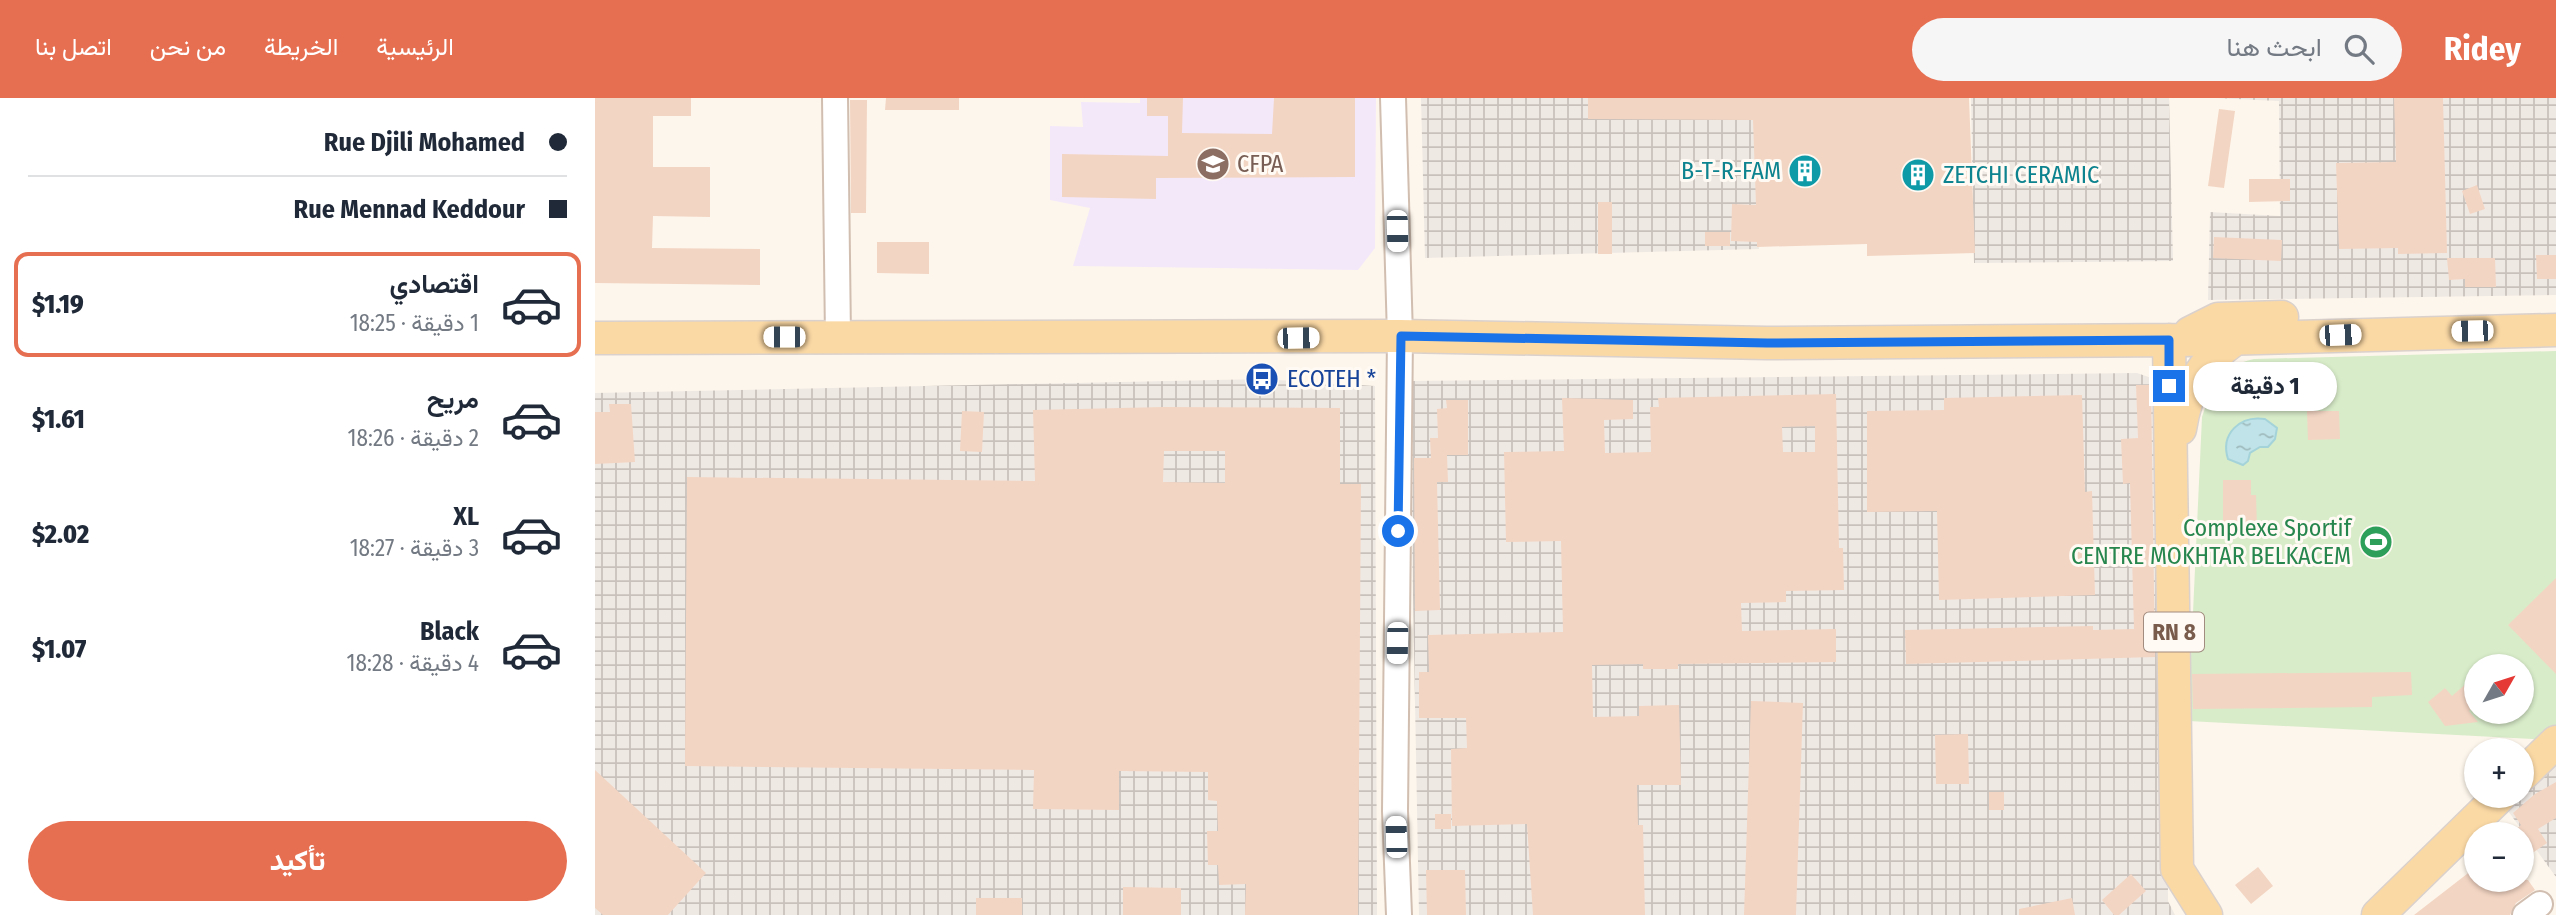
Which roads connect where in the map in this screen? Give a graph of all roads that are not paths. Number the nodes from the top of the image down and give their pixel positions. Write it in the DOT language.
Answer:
graph roads {
  1 [pos="835,98"];
  2 [pos="1393,98"];
  3 [pos="2556,317"];
  4 [pos="2556,330"];
  5 [pos="1401,336"];
  6 [pos="838,337"];
  7 [pos="595,338"];
  8 [pos="2235,339"];
  9 [pos="2175,340"];
  10 [pos="2170,456"];
  11 [pos="2556,742"];
  12 [pos="2534,763"];
  13 [pos="2488,808"];
  14 [pos="1398,915"];
  15 [pos="2206,915"];
  16 [pos="2378,915"];
  1 -- 6 [label="street"];
  2 -- 5 [label="street"];
  3 -- 9 [label="main road"];
  4 -- 8 [label="main road"];
  5 -- 6 [label="main road"];
  5 -- 9 [label="main road"];
  5 -- 14 [label="street"];
  6 -- 7 [label="main road"];
  8 -- 9 [label="main road"];
  8 -- 10 [label="main road"];
  9 -- 10 [label="main road, RN 8"];
  10 -- 15 [label="main road, RN 8"];
  11 -- 12 [label="main road"];
  13 -- 16 [label="main road"];
}
